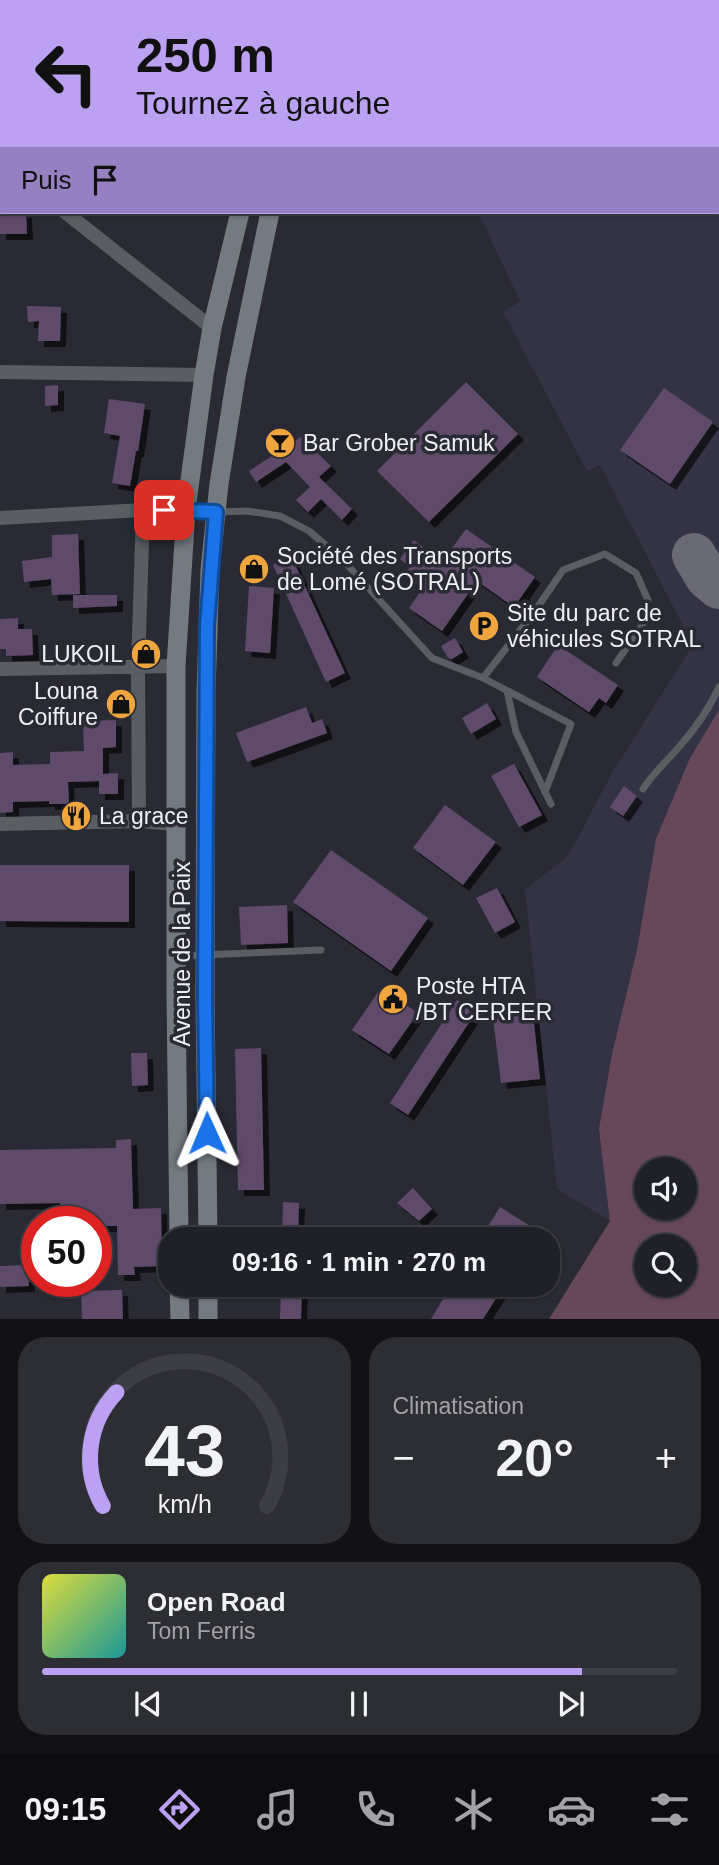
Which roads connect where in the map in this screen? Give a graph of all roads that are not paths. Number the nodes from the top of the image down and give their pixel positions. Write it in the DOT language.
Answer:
graph roads {
  1 [pos="68,214"];
  2 [pos="240,214"];
  3 [pos="270,214"];
  4 [pos="212,328"];
  5 [pos="0,372"];
  6 [pos="204,376"];
  7 [pos="143,510"];
  8 [pos="186,510"];
  9 [pos="216,512"];
  10 [pos="0,518"];
  11 [pos="616,663"];
  12 [pos="176,666"];
  13 [pos="138,667"];
  14 [pos="0,669"];
  15 [pos="483,678"];
  16 [pos="719,687"];
  17 [pos="507,691"];
  18 [pos="643,789"];
  19 [pos="545,792"];
  20 [pos="551,804"];
  21 [pos="139,821"];
  22 [pos="0,824"];
  23 [pos="175,824"];
  24 [pos="321,950"];
  25 [pos="205,956"];
  26 [pos="176,957"];
  27 [pos="179,1227"];
  28 [pos="208,1227"];
  29 [pos="179,1297"];
  30 [pos="208,1297"];
  31 [pos="180,1319"];
  32 [pos="208,1319"];
  1 -- 4 [label="street"];
  2 -- 4 [label="main road"];
  3 -- 9 [label="main road, Avenue de la Paix"];
  4 -- 6 [label="main road"];
  5 -- 6 [label="street"];
  6 -- 8 [label="main road"];
  7 -- 8 [label="street"];
  7 -- 10 [label="street"];
  7 -- 13 [label="street"];
  8 -- 9 [label="street"];
  8 -- 12 [label="main road"];
  9 -- 15 [label="lane"];
  9 -- 25 [label="main road, Avenue de la Paix"];
  11 -- 15 [label="lane"];
  12 -- 13 [label="street"];
  12 -- 23 [label="main road"];
  13 -- 14 [label="street"];
  13 -- 21 [label="street"];
  15 -- 17 [label="lane"];
  16 -- 18 [label="lane"];
  17 -- 19 [label="lane"];
  17 -- 19 [label="lane"];
  19 -- 20 [label="lane"];
  21 -- 22 [label="street"];
  21 -- 23 [label="street"];
  23 -- 26 [label="main road"];
  24 -- 25 [label="lane"];
  25 -- 26 [label="lane"];
  25 -- 28 [label="main road, Avenue de la Paix"];
  26 -- 27 [label="main road"];
  29 -- 31 [label="main road"];
  30 -- 32 [label="main road"];
}
